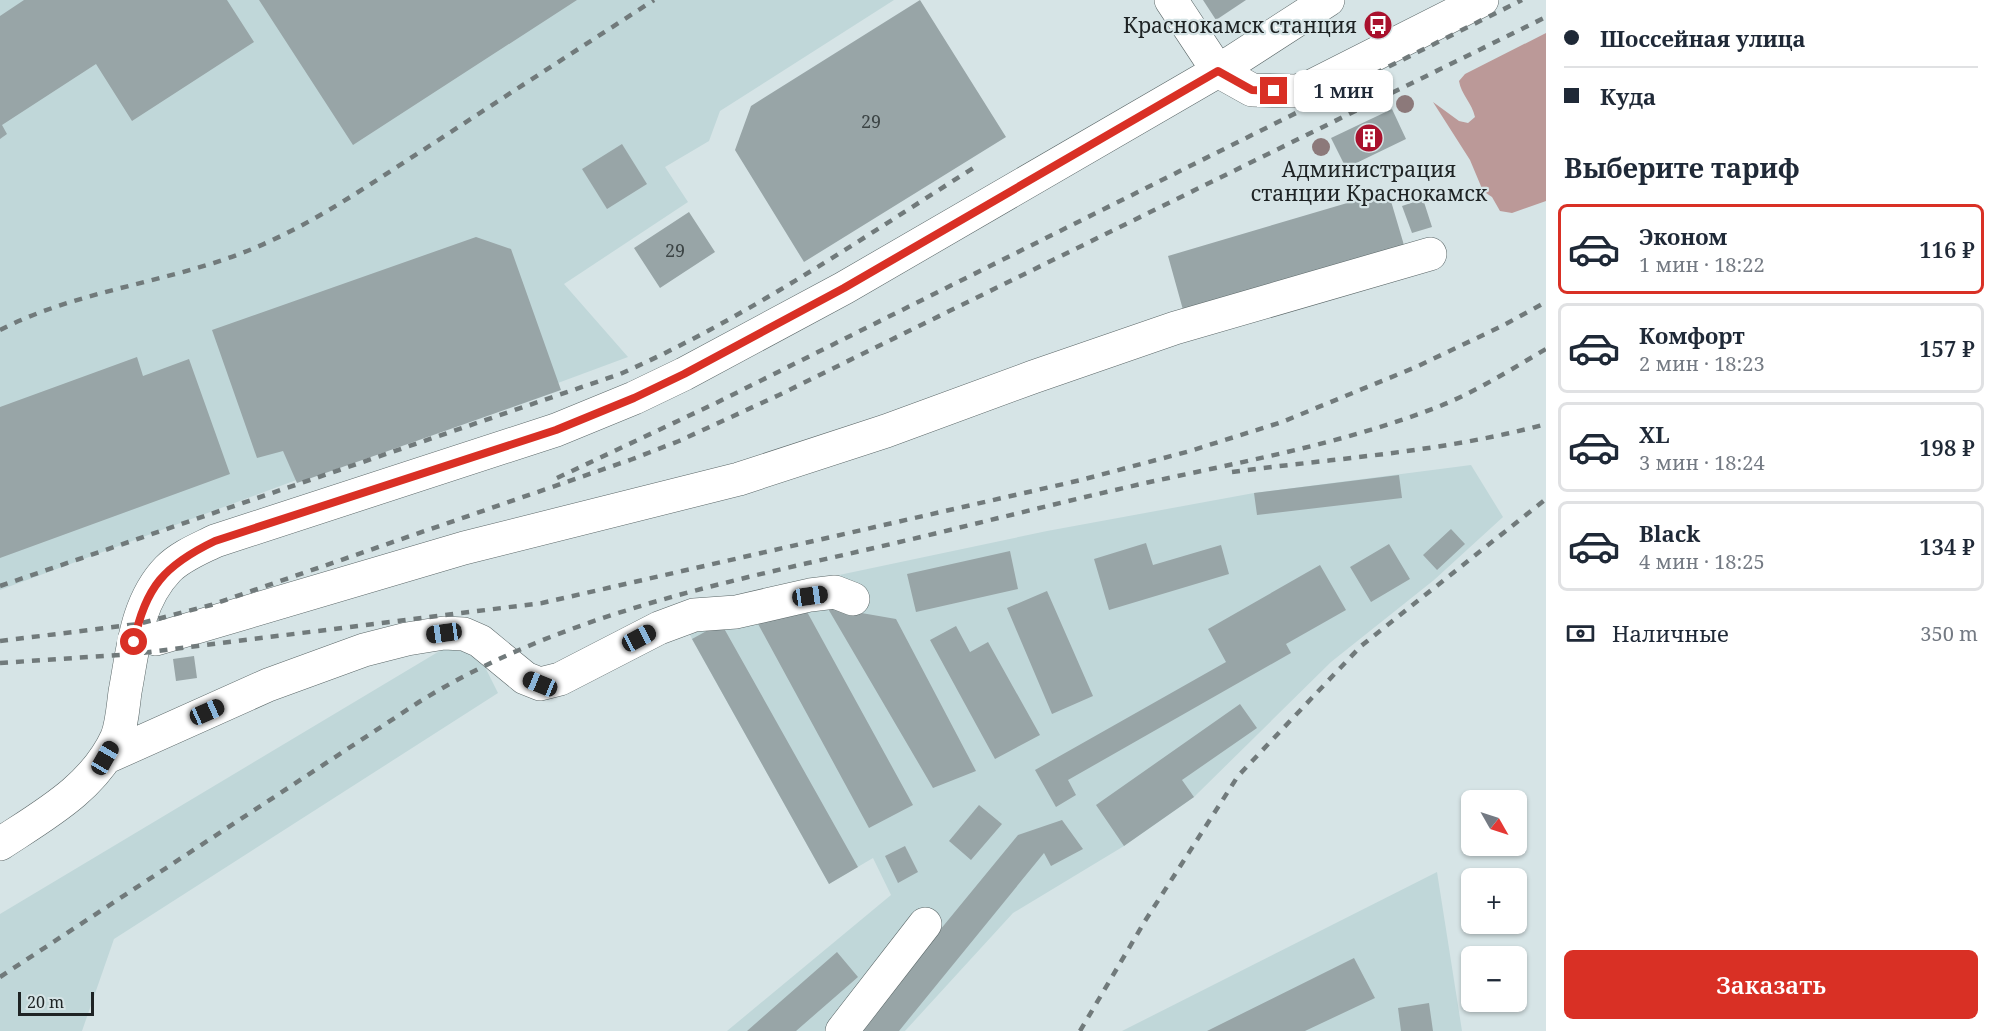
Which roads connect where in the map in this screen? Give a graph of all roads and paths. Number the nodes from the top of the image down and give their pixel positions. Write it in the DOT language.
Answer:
graph roads {
  1 [pos="1171,0"];
  2 [pos="1328,0"];
  3 [pos="1482,0"];
  4 [pos="1218,71"];
  5 [pos="1430,254"];
  6 [pos="854,599"];
  7 [pos="156,639"];
  8 [pos="105,758"];
  9 [pos="0,844"];
  10 [pos="926,924"];
  11 [pos="842,1031"];
  1 -- 4 [label="street"];
  2 -- 4 [label="street"];
  3 -- 4 [label="street"];
  4 -- 8 [label="street"];
  5 -- 7 [label="street"];
  6 -- 8 [label="street"];
  8 -- 9 [label="street"];
  10 -- 11 [label="street"];
}
